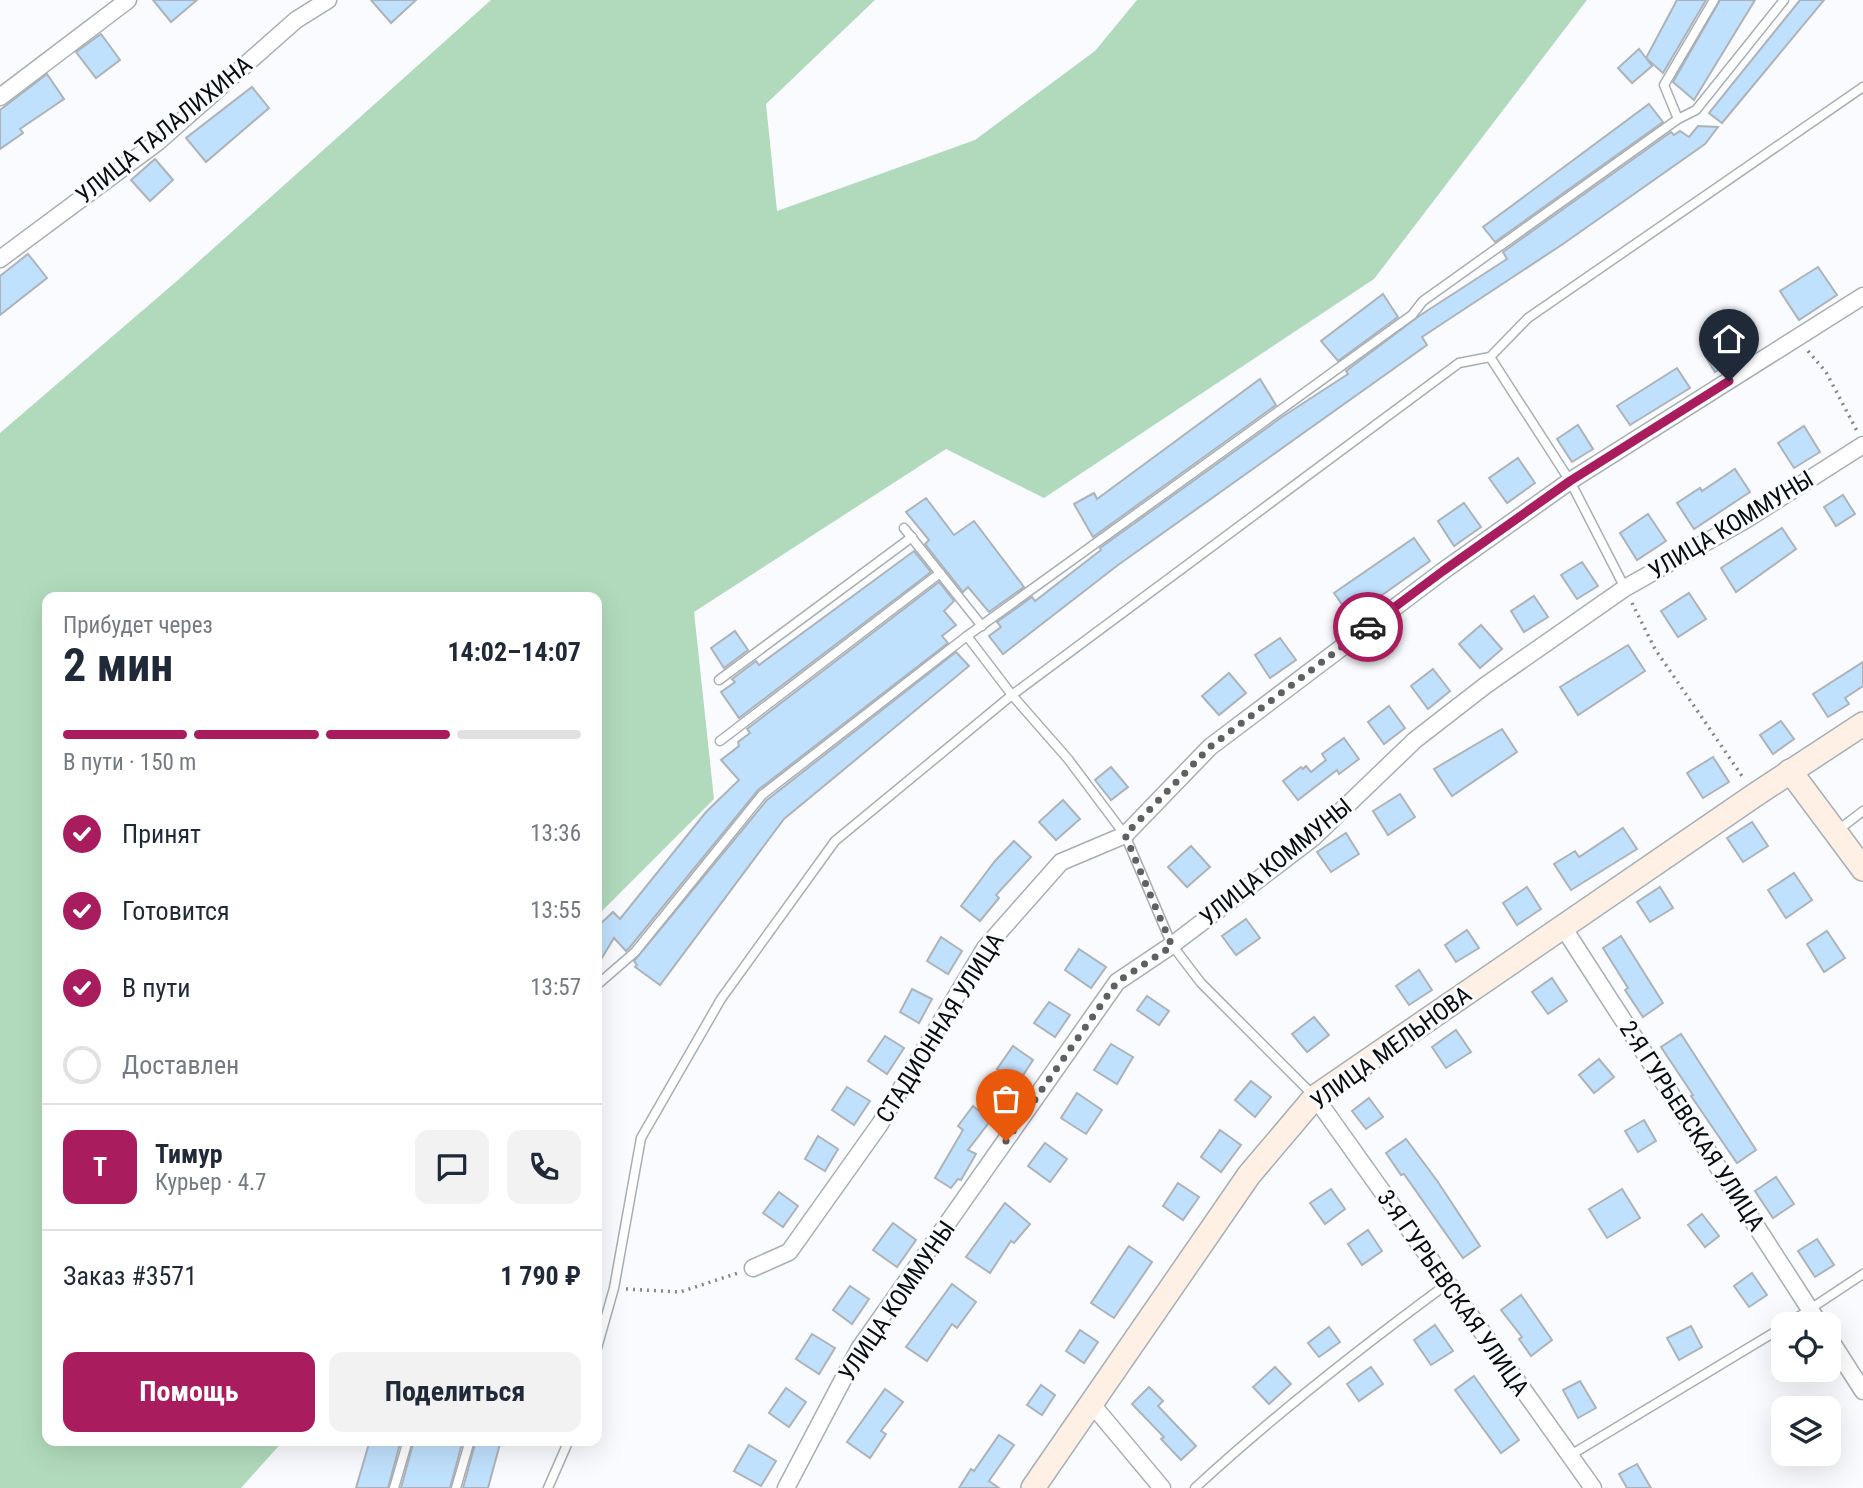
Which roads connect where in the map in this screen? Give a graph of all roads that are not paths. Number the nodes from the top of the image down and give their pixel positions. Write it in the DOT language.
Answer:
graph roads {
  1 [pos="128,0"];
  2 [pos="328,0"];
  3 [pos="1714,0"];
  4 [pos="1784,0"];
  5 [pos="1863,87"];
  6 [pos="0,97"];
  7 [pos="1678,119"];
  8 [pos="0,259"];
  9 [pos="1863,296"];
  10 [pos="1490,357"];
  11 [pos="1863,443"];
  12 [pos="1570,481"];
  13 [pos="905,528"];
  14 [pos="912,537"];
  15 [pos="940,573"];
  16 [pos="1625,588"];
  17 [pos="982,625"];
  18 [pos="967,636"];
  19 [pos="719,680"];
  20 [pos="1012,695"];
  21 [pos="1863,724"];
  22 [pos="720,741"];
  23 [pos="1790,771"];
  24 [pos="1863,811"];
  25 [pos="1837,831"];
  26 [pos="1125,835"];
  27 [pos="1863,869"];
  28 [pos="1563,927"];
  29 [pos="1172,946"];
  30 [pos="602,981"];
  31 [pos="1315,1097"];
  32 [pos="753,1268"];
  33 [pos="1863,1274"];
  34 [pos="1447,1284"];
  35 [pos="1811,1310"];
  36 [pos="1808,1312"];
  37 [pos="602,1330"];
  38 [pos="1771,1334"];
  39 [pos="1841,1357"];
  40 [pos="1863,1391"];
  41 [pos="1091,1403"];
  42 [pos="406,1446"];
  43 [pos="468,1446"];
  44 [pos="566,1446"];
  45 [pos="1569,1456"];
  46 [pos="394,1488"];
  47 [pos="456,1488"];
  48 [pos="548,1488"];
  49 [pos="786,1488"];
  50 [pos="1033,1488"];
  51 [pos="1162,1488"];
  52 [pos="1195,1488"];
  53 [pos="1593,1488"];
  1 -- 6 [label="street"];
  2 -- 8 [label="street, УЛИЦА ТАЛАЛИХИНА"];
  3 -- 7 [label="lane"];
  4 -- 7 [label="lane"];
  5 -- 10 [label="lane"];
  7 -- 17 [label="lane"];
  9 -- 12 [label="street, СТАДИОННАЯ УЛИЦА"];
  10 -- 12 [label="lane"];
  10 -- 20 [label="lane"];
  11 -- 16 [label="street, УЛИЦА КОММУНЫ"];
  12 -- 16 [label="lane"];
  12 -- 26 [label="street, СТАДИОННАЯ УЛИЦА"];
  13 -- 14 [label="lane"];
  14 -- 15 [label="lane"];
  14 -- 19 [label="lane"];
  15 -- 17 [label="lane"];
  15 -- 22 [label="lane"];
  16 -- 29 [label="street, УЛИЦА КОММУНЫ"];
  17 -- 18 [label="lane"];
  18 -- 20 [label="lane"];
  18 -- 30 [label="lane"];
  20 -- 26 [label="lane"];
  20 -- 37 [label="lane"];
  21 -- 23 [label="main road, УЛИЦА МЕЛЬНОВА"];
  23 -- 25 [label="main road"];
  23 -- 28 [label="main road, УЛИЦА МЕЛЬНОВА"];
  24 -- 25 [label="lane"];
  25 -- 27 [label="main road"];
  26 -- 29 [label="lane"];
  26 -- 32 [label="street, СТАДИОННАЯ УЛИЦА"];
  28 -- 31 [label="main road, УЛИЦА МЕЛЬНОВА"];
  28 -- 35 [label="street, 2-Я ГУРЬЕВСКАЯ УЛИЦА"];
  29 -- 31 [label="lane"];
  29 -- 49 [label="street, УЛИЦА КОММУНЫ"];
  31 -- 34 [label="street, 3-Я ГУРЬЕВСКАЯ УЛИЦА"];
  31 -- 41 [label="main road, УЛИЦА МЕЛЬНОВА"];
  33 -- 35 [label="lane"];
  34 -- 45 [label="street, 3-Я ГУРЬЕВСКАЯ УЛИЦА"];
  34 -- 52 [label="lane"];
  35 -- 36 [label="lane"];
  38 -- 45 [label="lane"];
  39 -- 40 [label="street"];
  41 -- 50 [label="main road, УЛИЦА МЕЛЬНОВА"];
  41 -- 51 [label="street"];
  42 -- 46 [label="lane"];
  43 -- 47 [label="lane"];
  44 -- 48 [label="lane"];
  45 -- 53 [label="street, 3-Я ГУРЬЕВСКАЯ УЛИЦА"];
}
